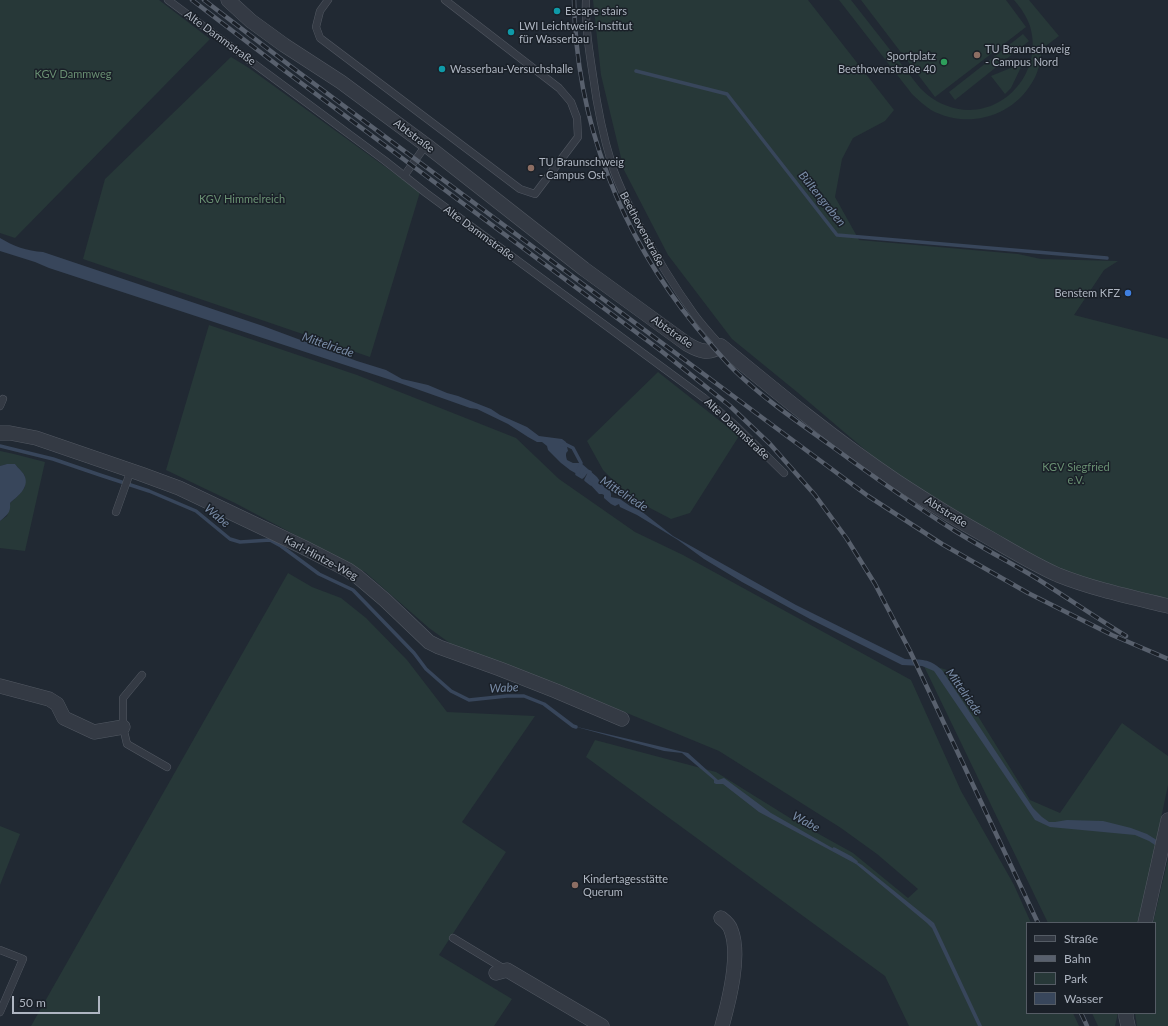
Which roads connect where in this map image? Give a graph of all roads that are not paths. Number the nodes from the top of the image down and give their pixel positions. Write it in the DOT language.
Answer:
graph roads {
  1 [pos="168,0"];
  2 [pos="228,0"];
  3 [pos="328,0"];
  4 [pos="445,0"];
  5 [pos="586,0"];
  6 [pos="426,145"];
  7 [pos="404,176"];
  8 [pos="721,346"];
  9 [pos="0,433"];
  10 [pos="784,473"];
  11 [pos="130,475"];
  12 [pos="116,512"];
  13 [pos="1168,606"];
  14 [pos="142,675"];
  15 [pos="0,686"];
  16 [pos="622,719"];
  17 [pos="123,727"];
  18 [pos="167,767"];
  19 [pos="1168,820"];
  20 [pos="722,918"];
  21 [pos="1145,922"];
  22 [pos="453,938"];
  23 [pos="0,950"];
  24 [pos="502,972"];
  25 [pos="0,1012"];
  26 [pos="1126,1014"];
  27 [pos="602,1026"];
  28 [pos="722,1026"];
  29 [pos="1128,1026"];
  1 -- 7 [label="lane, Alte Dammstraße"];
  2 -- 6 [label="street, Abtstraße"];
  3 -- 4 [label="lane"];
  5 -- 8 [label="lane, Beethovenstraße"];
  6 -- 7 [label="lane"];
  6 -- 8 [label="street, Abtstraße"];
  7 -- 10 [label="lane, Alte Dammstraße"];
  8 -- 13 [label="street, Abtstraße"];
  9 -- 11 [label="street, Karl-Hintze-Weg"];
  11 -- 12 [label="lane"];
  11 -- 16 [label="street, Karl-Hintze-Weg"];
  14 -- 17 [label="lane"];
  15 -- 17 [label="street"];
  17 -- 18 [label="lane"];
  19 -- 21 [label="street"];
  20 -- 28 [label="street"];
  22 -- 24 [label="lane"];
  23 -- 25 [label="lane"];
  24 -- 27 [label="street"];
  26 -- 29 [label="street"];
}
